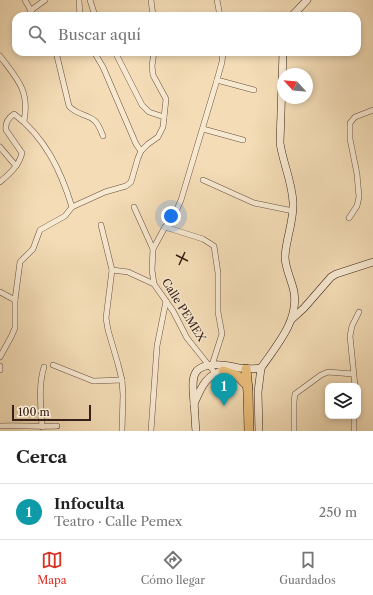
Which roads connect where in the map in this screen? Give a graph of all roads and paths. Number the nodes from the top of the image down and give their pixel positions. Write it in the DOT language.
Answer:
graph roads {
  1 [pos="25,0"];
  2 [pos="45,0"];
  3 [pos="78,0"];
  4 [pos="90,0"];
  5 [pos="150,0"];
  6 [pos="217,0"];
  7 [pos="307,0"];
  8 [pos="30,10"];
  9 [pos="80,12"];
  10 [pos="94,12"];
  11 [pos="152,12"];
  12 [pos="219,12"];
  13 [pos="296,12"];
  14 [pos="0,56"];
  15 [pos="57,56"];
  16 [pos="96,56"];
  17 [pos="117,56"];
  18 [pos="153,56"];
  19 [pos="223,56"];
  20 [pos="283,56"];
  21 [pos="217,80"];
  22 [pos="254,90"];
  23 [pos="373,110"];
  24 [pos="164,117"];
  25 [pos="24,121"];
  26 [pos="203,129"];
  27 [pos="103,136"];
  28 [pos="243,140"];
  29 [pos="0,147"];
  30 [pos="141,151"];
  31 [pos="16,166"];
  32 [pos="203,180"];
  33 [pos="0,182"];
  34 [pos="72,207"];
  35 [pos="134,207"];
  36 [pos="293,211"];
  37 [pos="349,218"];
  38 [pos="101,225"];
  39 [pos="165,227"];
  40 [pos="153,250"];
  41 [pos="372,264"];
  42 [pos="112,270"];
  43 [pos="154,284"];
  44 [pos="0,292"];
  45 [pos="15,300"];
  46 [pos="166,301"];
  47 [pos="359,312"];
  48 [pos="291,320"];
  49 [pos="0,357"];
  50 [pos="53,365"];
  51 [pos="210,365"];
  52 [pos="0,367"];
  53 [pos="44,367"];
  54 [pos="242,368"];
  55 [pos="260,368"];
  56 [pos="0,370"];
  57 [pos="219,372"];
  58 [pos="353,374"];
  59 [pos="122,380"];
  60 [pos="192,380"];
  61 [pos="354,383"];
  62 [pos="201,387"];
  63 [pos="248,389"];
  64 [pos="194,404"];
  65 [pos="354,419"];
  66 [pos="0,426"];
  67 [pos="42,426"];
  68 [pos="57,426"];
  69 [pos="122,431"];
  70 [pos="151,431"];
  71 [pos="196,431"];
  72 [pos="249,431"];
  73 [pos="259,431"];
  74 [pos="294,431"];
  75 [pos="354,431"];
  1 -- 8 [label="street"];
  2 -- 8 [label="street"];
  3 -- 9 [label="street"];
  4 -- 10 [label="street"];
  5 -- 11 [label="street"];
  6 -- 12 [label="street"];
  7 -- 13 [label="street"];
  14 -- 25 [label="street"];
  15 -- 27 [label="street"];
  16 -- 30 [label="street"];
  17 -- 24 [label="street"];
  18 -- 24 [label="street"];
  19 -- 21 [label="street"];
  20 -- 36 [label="street"];
  21 -- 22 [label="street"];
  21 -- 26 [label="street"];
  23 -- 37 [label="street"];
  24 -- 30 [label="street"];
  25 -- 31 [label="street"];
  25 -- 34 [label="street"];
  26 -- 28 [label="street"];
  26 -- 39 [label="street"];
  29 -- 31 [label="street"];
  30 -- 34 [label="street"];
  31 -- 33 [label="street"];
  32 -- 36 [label="street"];
  34 -- 45 [label="street"];
  35 -- 40 [label="street, Calle PEMEX"];
  36 -- 48 [label="street"];
  38 -- 42 [label="street"];
  39 -- 40 [label="street"];
  39 -- 51 [label="street"];
  40 -- 43 [label="street, Calle PEMEX"];
  41 -- 48 [label="street"];
  42 -- 43 [label="street"];
  42 -- 59 [label="street"];
  43 -- 46 [label="street, Calle PEMEX"];
  44 -- 45 [label="street"];
  45 -- 49 [label="street"];
  46 -- 51 [label="street, Calle PEMEX"];
  46 -- 70 [label="street"];
  47 -- 58 [label="street"];
  48 -- 55 [label="street"];
  50 -- 59 [label="street"];
  51 -- 54 [label="street"];
  51 -- 57 [label="street, Calle PEMEX"];
  51 -- 60 [label="street"];
  52 -- 56 [label="street"];
  53 -- 67 [label="street"];
  54 -- 55 [label="street"];
  54 -- 57 [label="street"];
  54 -- 63 [label="highway"];
  55 -- 73 [label="street"];
  57 -- 62 [label="street"];
  57 -- 63 [label="highway"];
  58 -- 61 [label="street"];
  58 -- 74 [label="street"];
  59 -- 69 [label="street"];
  60 -- 62 [label="street"];
  60 -- 64 [label="street"];
  62 -- 64 [label="street"];
  63 -- 72 [label="highway"];
  64 -- 71 [label="street"];
  65 -- 75 [label="street"];
  66 -- 67 [label="street"];
  67 -- 68 [label="street"];
}
